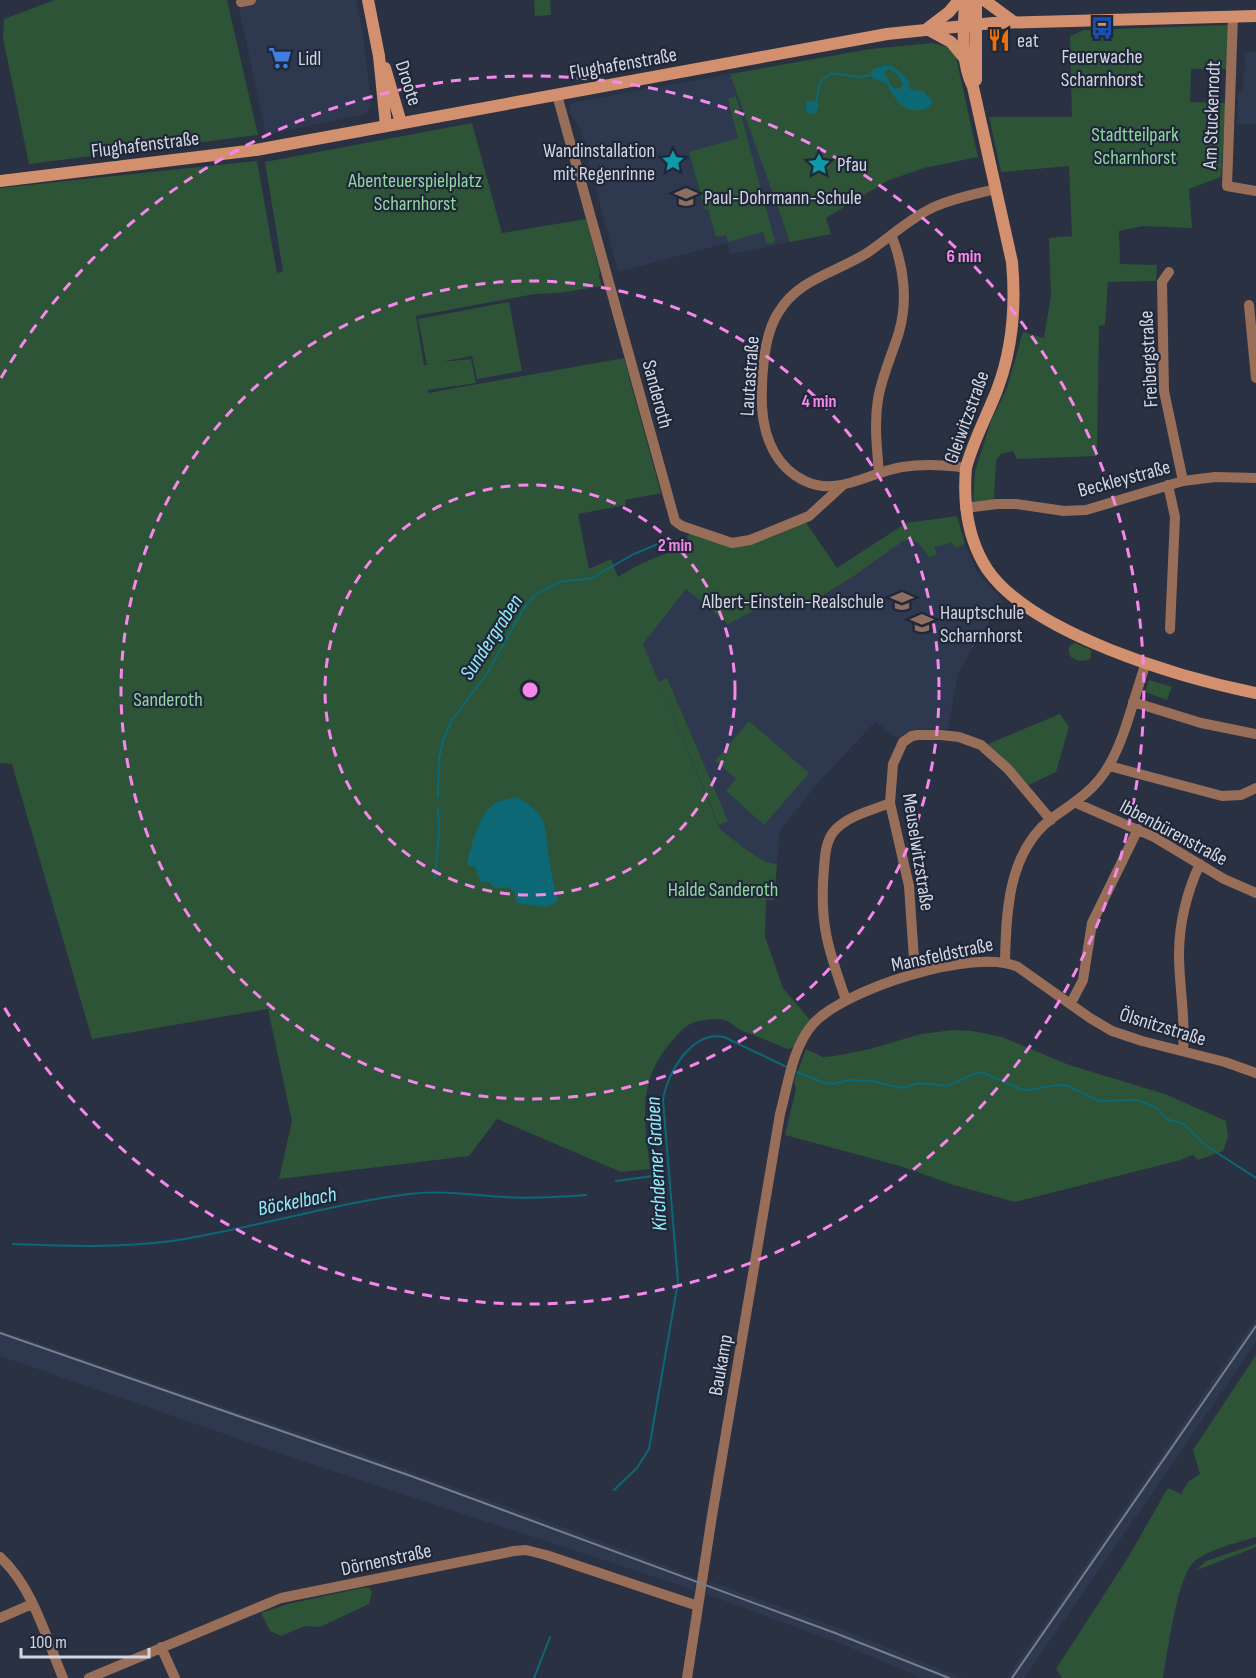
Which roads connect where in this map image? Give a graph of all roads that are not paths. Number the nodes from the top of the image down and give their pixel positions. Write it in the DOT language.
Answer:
graph roads {
  1 [pos="368,0"];
  2 [pos="959,0"];
  3 [pos="965,0"];
  4 [pos="976,0"];
  5 [pos="984,0"];
  6 [pos="1233,16"];
  7 [pos="1256,16"];
  8 [pos="1014,22"];
  9 [pos="970,24"];
  10 [pos="927,29"];
  11 [pos="379,56"];
  12 [pos="967,61"];
  13 [pos="973,87"];
  14 [pos="557,95"];
  15 [pos="401,123"];
  16 [pos="386,126"];
  17 [pos="0,181"];
  18 [pos="996,189"];
  19 [pos="1256,191"];
  20 [pos="892,237"];
  21 [pos="1169,272"];
  22 [pos="1249,305"];
  23 [pos="1256,378"];
  24 [pos="966,468"];
  25 [pos="879,473"];
  26 [pos="1256,478"];
  27 [pos="1183,481"];
  28 [pos="843,485"];
  29 [pos="1167,485"];
  30 [pos="965,508"];
  31 [pos="1170,629"];
  32 [pos="1146,663"];
  33 [pos="1256,693"];
  34 [pos="1133,702"];
  35 [pos="1256,734"];
  36 [pos="1109,766"];
  37 [pos="1256,788"];
  38 [pos="890,803"];
  39 [pos="1076,803"];
  40 [pos="1051,820"];
  41 [pos="1138,829"];
  42 [pos="1200,864"];
  43 [pos="1256,893"];
  44 [pos="1005,962"];
  45 [pos="915,974"];
  46 [pos="846,1000"];
  47 [pos="1071,1004"];
  48 [pos="1184,1051"];
  49 [pos="795,1060"];
  50 [pos="1256,1073"];
  51 [pos="0,1557"];
  52 [pos="32,1604"];
  53 [pos="698,1606"];
  54 [pos="0,1618"];
  55 [pos="162,1647"];
  56 [pos="63,1678"];
  57 [pos="89,1678"];
  58 [pos="175,1678"];
  59 [pos="687,1678"];
  1 -- 11 [label="main road, Droote"];
  2 -- 10 [label="main road"];
  3 -- 9 [label="main road, Gleiwitzstraße"];
  4 -- 9 [label="main road, Gleiwitzstraße"];
  5 -- 8 [label="main road"];
  6 -- 7 [label="main road, Flughafenstraße"];
  6 -- 8 [label="main road, Flughafenstraße"];
  6 -- 19 [label="street, Am Stuckenrodt"];
  8 -- 9 [label="main road, Flughafenstraße"];
  9 -- 10 [label="main road, Flughafenstraße"];
  9 -- 12 [label="main road, Gleiwitzstraße"];
  9 -- 13 [label="main road, Gleiwitzstraße"];
  10 -- 12 [label="main road"];
  10 -- 14 [label="main road, Flughafenstraße"];
  11 -- 15 [label="main road, Droote"];
  11 -- 16 [label="main road, Droote"];
  12 -- 13 [label="main road, Gleiwitzstraße"];
  13 -- 18 [label="main road, Gleiwitzstraße"];
  14 -- 15 [label="main road, Flughafenstraße"];
  14 -- 28 [label="street, Sanderoth"];
  15 -- 16 [label="main road, Flughafenstraße"];
  16 -- 17 [label="main road, Flughafenstraße"];
  18 -- 20 [label="street, Lautastraße"];
  18 -- 24 [label="main road, Gleiwitzstraße"];
  20 -- 25 [label="street"];
  20 -- 28 [label="street, Lautastraße"];
  21 -- 27 [label="street, Freibergstraße"];
  22 -- 23 [label="street"];
  24 -- 25 [label="street, Lautastraße"];
  24 -- 30 [label="main road, Gleiwitzstraße"];
  25 -- 28 [label="street, Lautastraße"];
  26 -- 27 [label="street, Beckleystraße"];
  27 -- 29 [label="street, Beckleystraße"];
  29 -- 30 [label="street, Beckleystraße"];
  29 -- 31 [label="street"];
  30 -- 32 [label="main road, Gleiwitzstraße"];
  32 -- 33 [label="main road, Gleiwitzstraße"];
  32 -- 34 [label="street, Mansfeldstraße"];
  34 -- 35 [label="street"];
  34 -- 36 [label="street, Mansfeldstraße"];
  36 -- 37 [label="street, Ibbenbürenstraße"];
  36 -- 39 [label="street, Mansfeldstraße"];
  38 -- 40 [label="street, Meuselwitzstraße"];
  38 -- 45 [label="street, Meuselwitzstraße"];
  38 -- 46 [label="street"];
  39 -- 40 [label="street, Mansfeldstraße"];
  39 -- 41 [label="street, Ibbenbürenstraße"];
  40 -- 44 [label="street, Mansfeldstraße"];
  41 -- 42 [label="street, Ibbenbürenstraße"];
  41 -- 47 [label="street"];
  42 -- 43 [label="street, Ibbenbürenstraße"];
  42 -- 48 [label="street"];
  44 -- 45 [label="street, Mansfeldstraße"];
  44 -- 47 [label="street, Ölsnitzstraße"];
  45 -- 46 [label="street, Mansfeldstraße"];
  46 -- 49 [label="street, Mansfeldstraße"];
  47 -- 48 [label="street, Ölsnitzstraße"];
  48 -- 50 [label="street, Ölsnitzstraße"];
  49 -- 53 [label="street, Baukamp"];
  51 -- 52 [label="street"];
  52 -- 54 [label="street"];
  52 -- 56 [label="street"];
  53 -- 55 [label="street, Dörnenstraße"];
  53 -- 59 [label="street, Baukamp"];
  55 -- 57 [label="street, Dörnenstraße"];
  55 -- 58 [label="street"];
}
